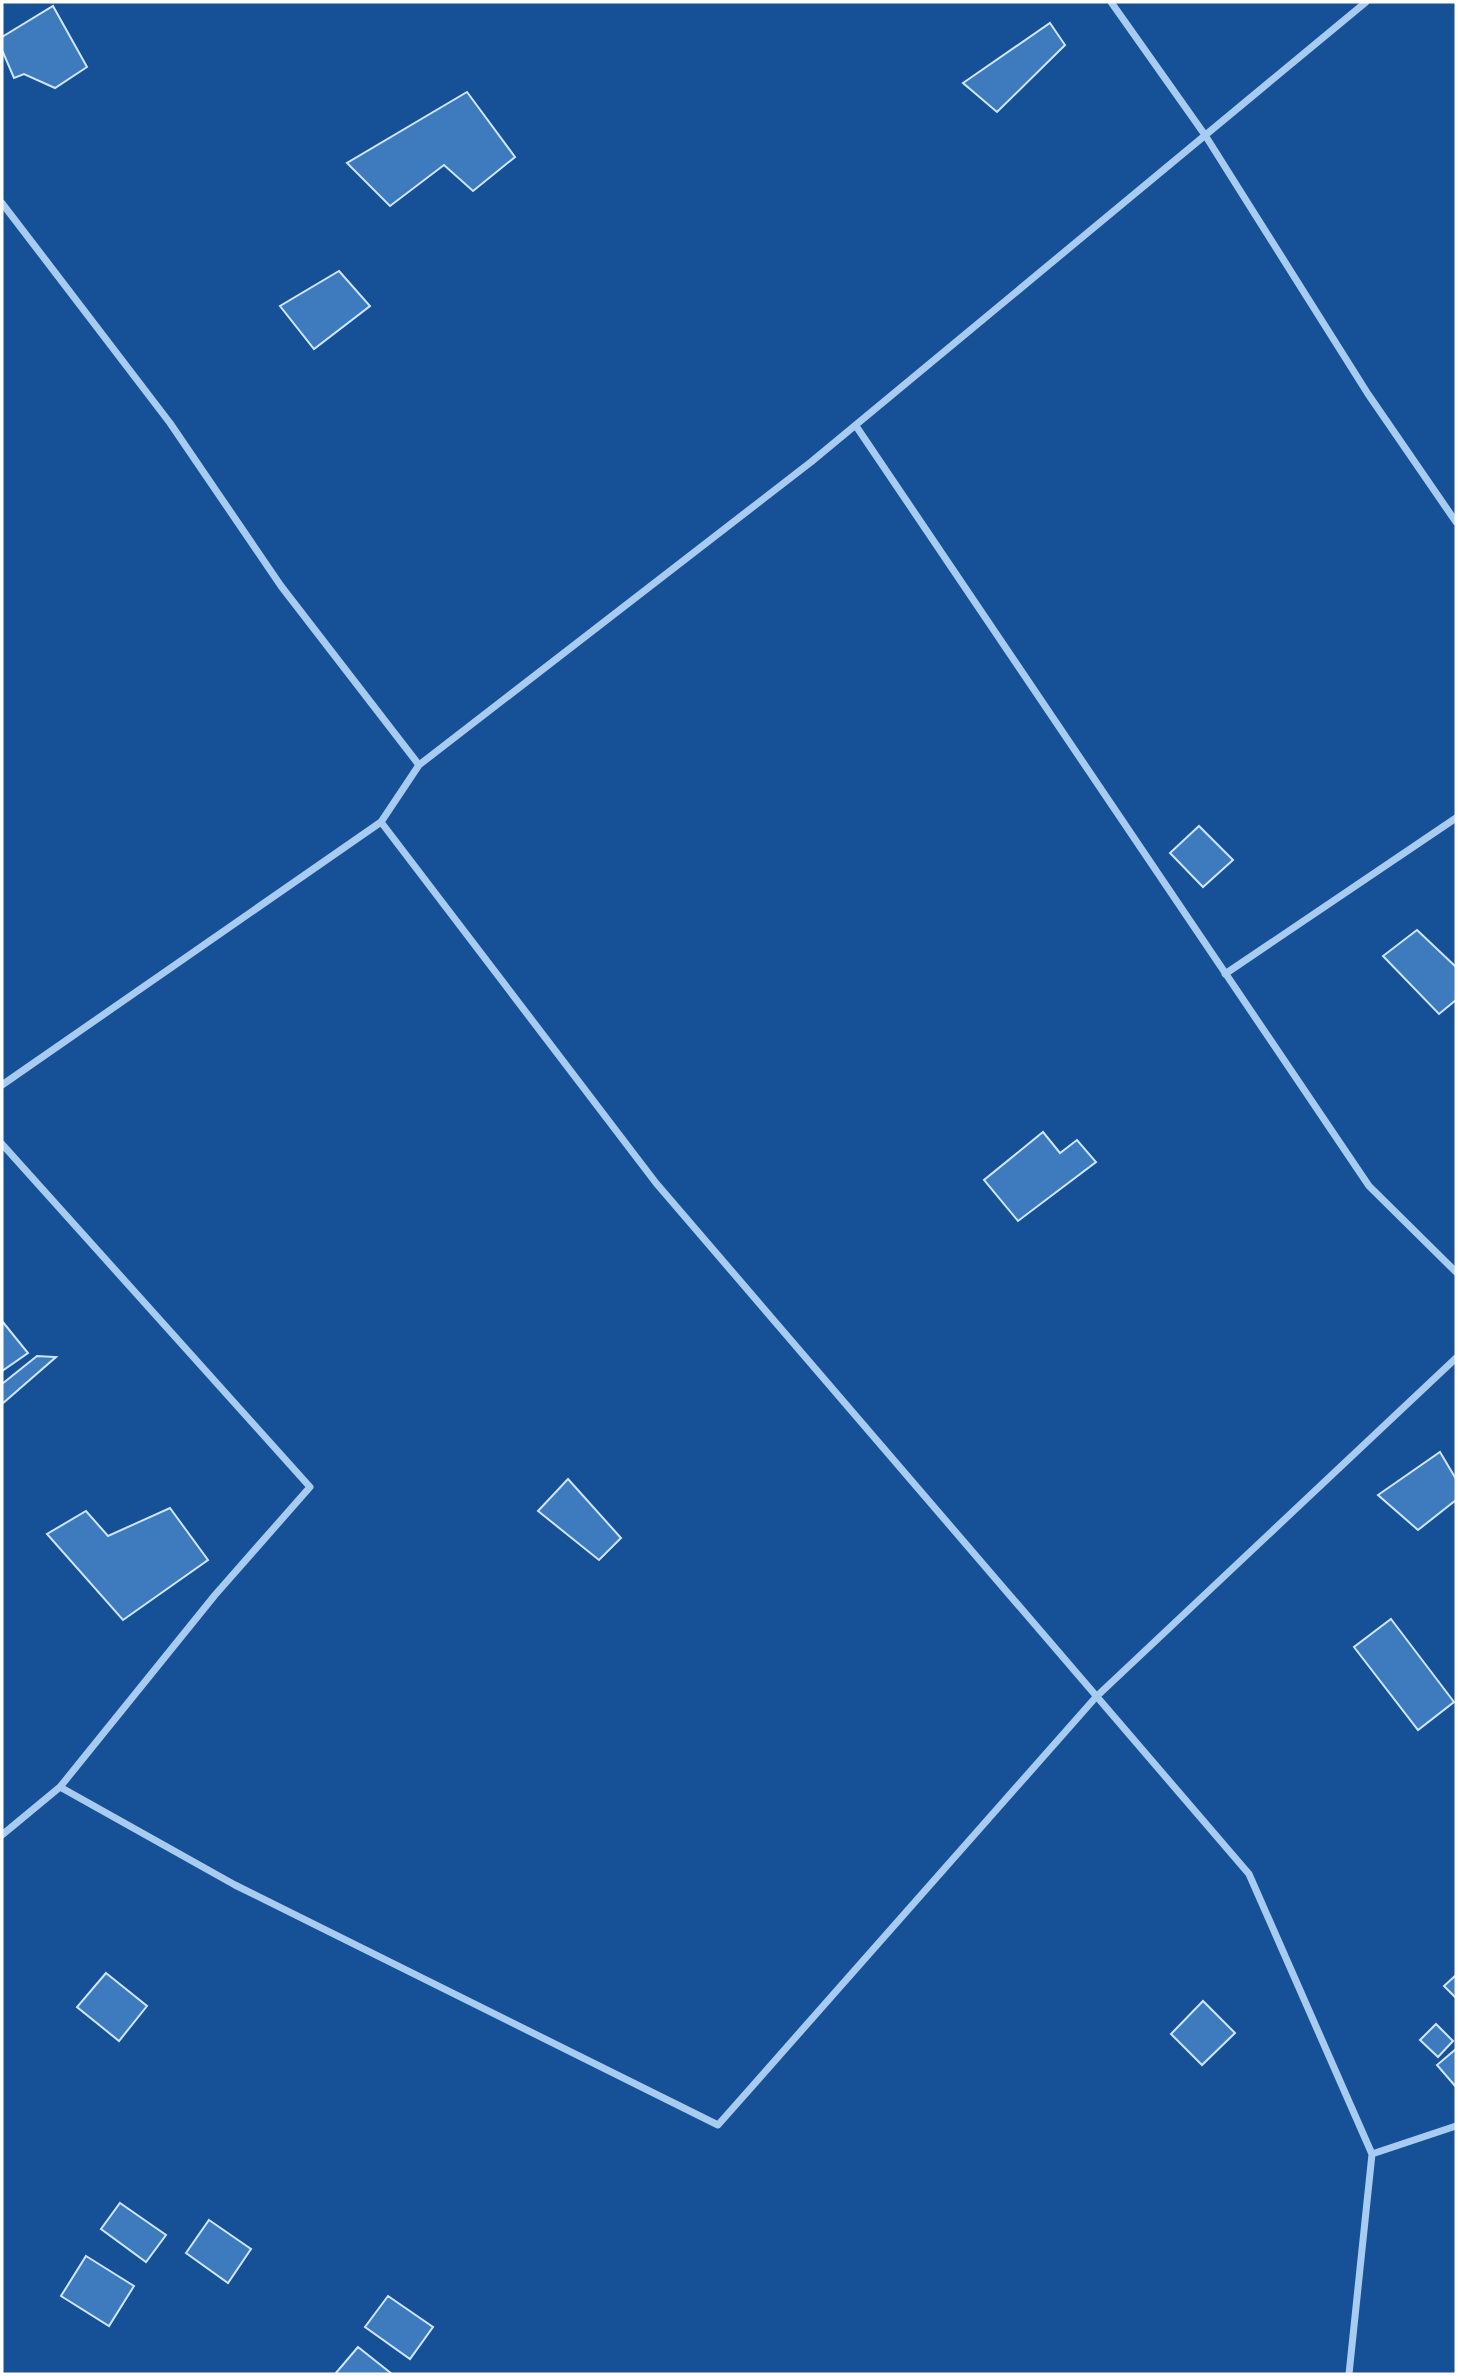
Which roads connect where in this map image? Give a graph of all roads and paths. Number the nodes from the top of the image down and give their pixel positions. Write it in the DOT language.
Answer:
graph roads {
  1 [pos="1111,2"];
  2 [pos="1366,2"];
  3 [pos="1205,135"];
  4 [pos="2,203"];
  5 [pos="856,426"];
  6 [pos="1456,522"];
  7 [pos="419,765"];
  8 [pos="1456,818"];
  9 [pos="381,821"];
  10 [pos="1225,974"];
  11 [pos="2,1075"];
  12 [pos="5,1084"];
  13 [pos="2,1144"];
  14 [pos="1456,1272"];
  15 [pos="1456,1358"];
  16 [pos="1096,1697"];
  17 [pos="60,1787"];
  18 [pos="2,1835"];
  19 [pos="1456,2126"];
  20 [pos="1372,2154"];
  21 [pos="1349,2374"];
  1 -- 3 [label="street"];
  2 -- 3 [label="street"];
  3 -- 5 [label="street"];
  3 -- 6 [label="street"];
  4 -- 7 [label="street"];
  5 -- 7 [label="street"];
  5 -- 10 [label="street"];
  7 -- 9 [label="street"];
  8 -- 10 [label="street"];
  9 -- 12 [label="street"];
  9 -- 16 [label="street"];
  10 -- 14 [label="street"];
  11 -- 12 [label="street"];
  13 -- 17 [label="street"];
  15 -- 16 [label="street"];
  16 -- 17 [label="street"];
  16 -- 20 [label="street"];
  17 -- 18 [label="street"];
  19 -- 20 [label="street"];
  20 -- 21 [label="street"];
}
